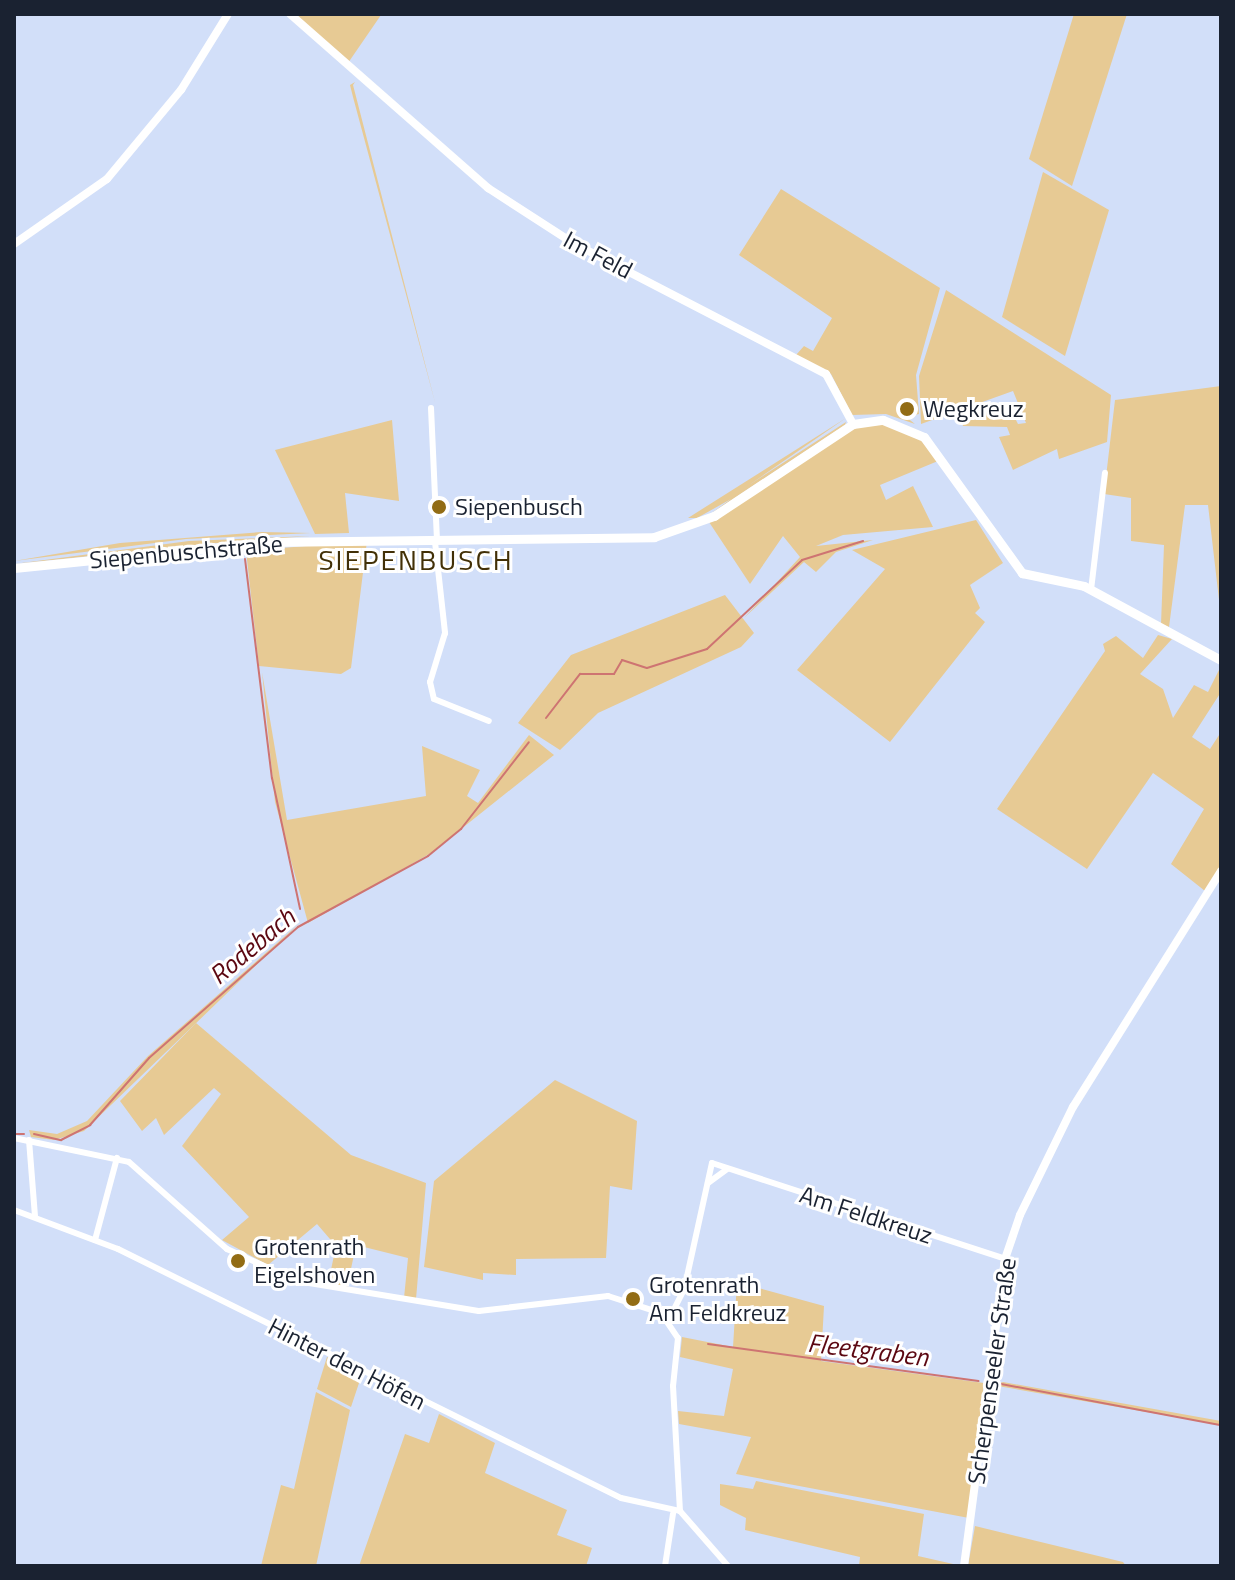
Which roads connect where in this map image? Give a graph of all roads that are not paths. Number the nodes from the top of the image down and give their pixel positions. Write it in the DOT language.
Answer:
graph roads {
  1 [pos="228,14"];
  2 [pos="290,14"];
  3 [pos="14,244"];
  4 [pos="431,408"];
  5 [pos="853,424"];
  6 [pos="1105,473"];
  7 [pos="436,542"];
  8 [pos="14,568"];
  9 [pos="1091,590"];
  10 [pos="1221,660"];
  11 [pos="489,721"];
  12 [pos="1221,871"];
  13 [pos="14,1138"];
  14 [pos="29,1140"];
  15 [pos="117,1158"];
  16 [pos="727,1169"];
  17 [pos="708,1183"];
  18 [pos="14,1210"];
  19 [pos="35,1216"];
  20 [pos="95,1240"];
  21 [pos="1005,1259"];
  22 [pos="669,1319"];
  23 [pos="676,1512"];
  24 [pos="665,1566"];
  25 [pos="728,1566"];
  26 [pos="964,1566"];
  1 -- 3 [label="street"];
  2 -- 5 [label="street, Im Feld"];
  4 -- 7 [label="street"];
  5 -- 7 [label="main road, Siepenbuschstraße"];
  5 -- 9 [label="main road"];
  6 -- 9 [label="street"];
  7 -- 8 [label="main road, Siepenbuschstraße"];
  7 -- 11 [label="street"];
  9 -- 10 [label="main road"];
  12 -- 21 [label="street, Scherpenseeler Straße"];
  13 -- 14 [label="street"];
  14 -- 15 [label="street"];
  14 -- 19 [label="street"];
  15 -- 20 [label="street"];
  15 -- 22 [label="street"];
  16 -- 17 [label="street"];
  16 -- 17 [label="street, Am Feldkreuz"];
  16 -- 21 [label="street, Am Feldkreuz"];
  17 -- 22 [label="street, Am Feldkreuz"];
  18 -- 19 [label="street, Hinter den Höfen"];
  19 -- 20 [label="street, Hinter den Höfen"];
  20 -- 23 [label="street, Hinter den Höfen"];
  21 -- 26 [label="street, Scherpenseeler Straße"];
  22 -- 23 [label="street"];
  23 -- 24 [label="street"];
  23 -- 25 [label="street"];
}
